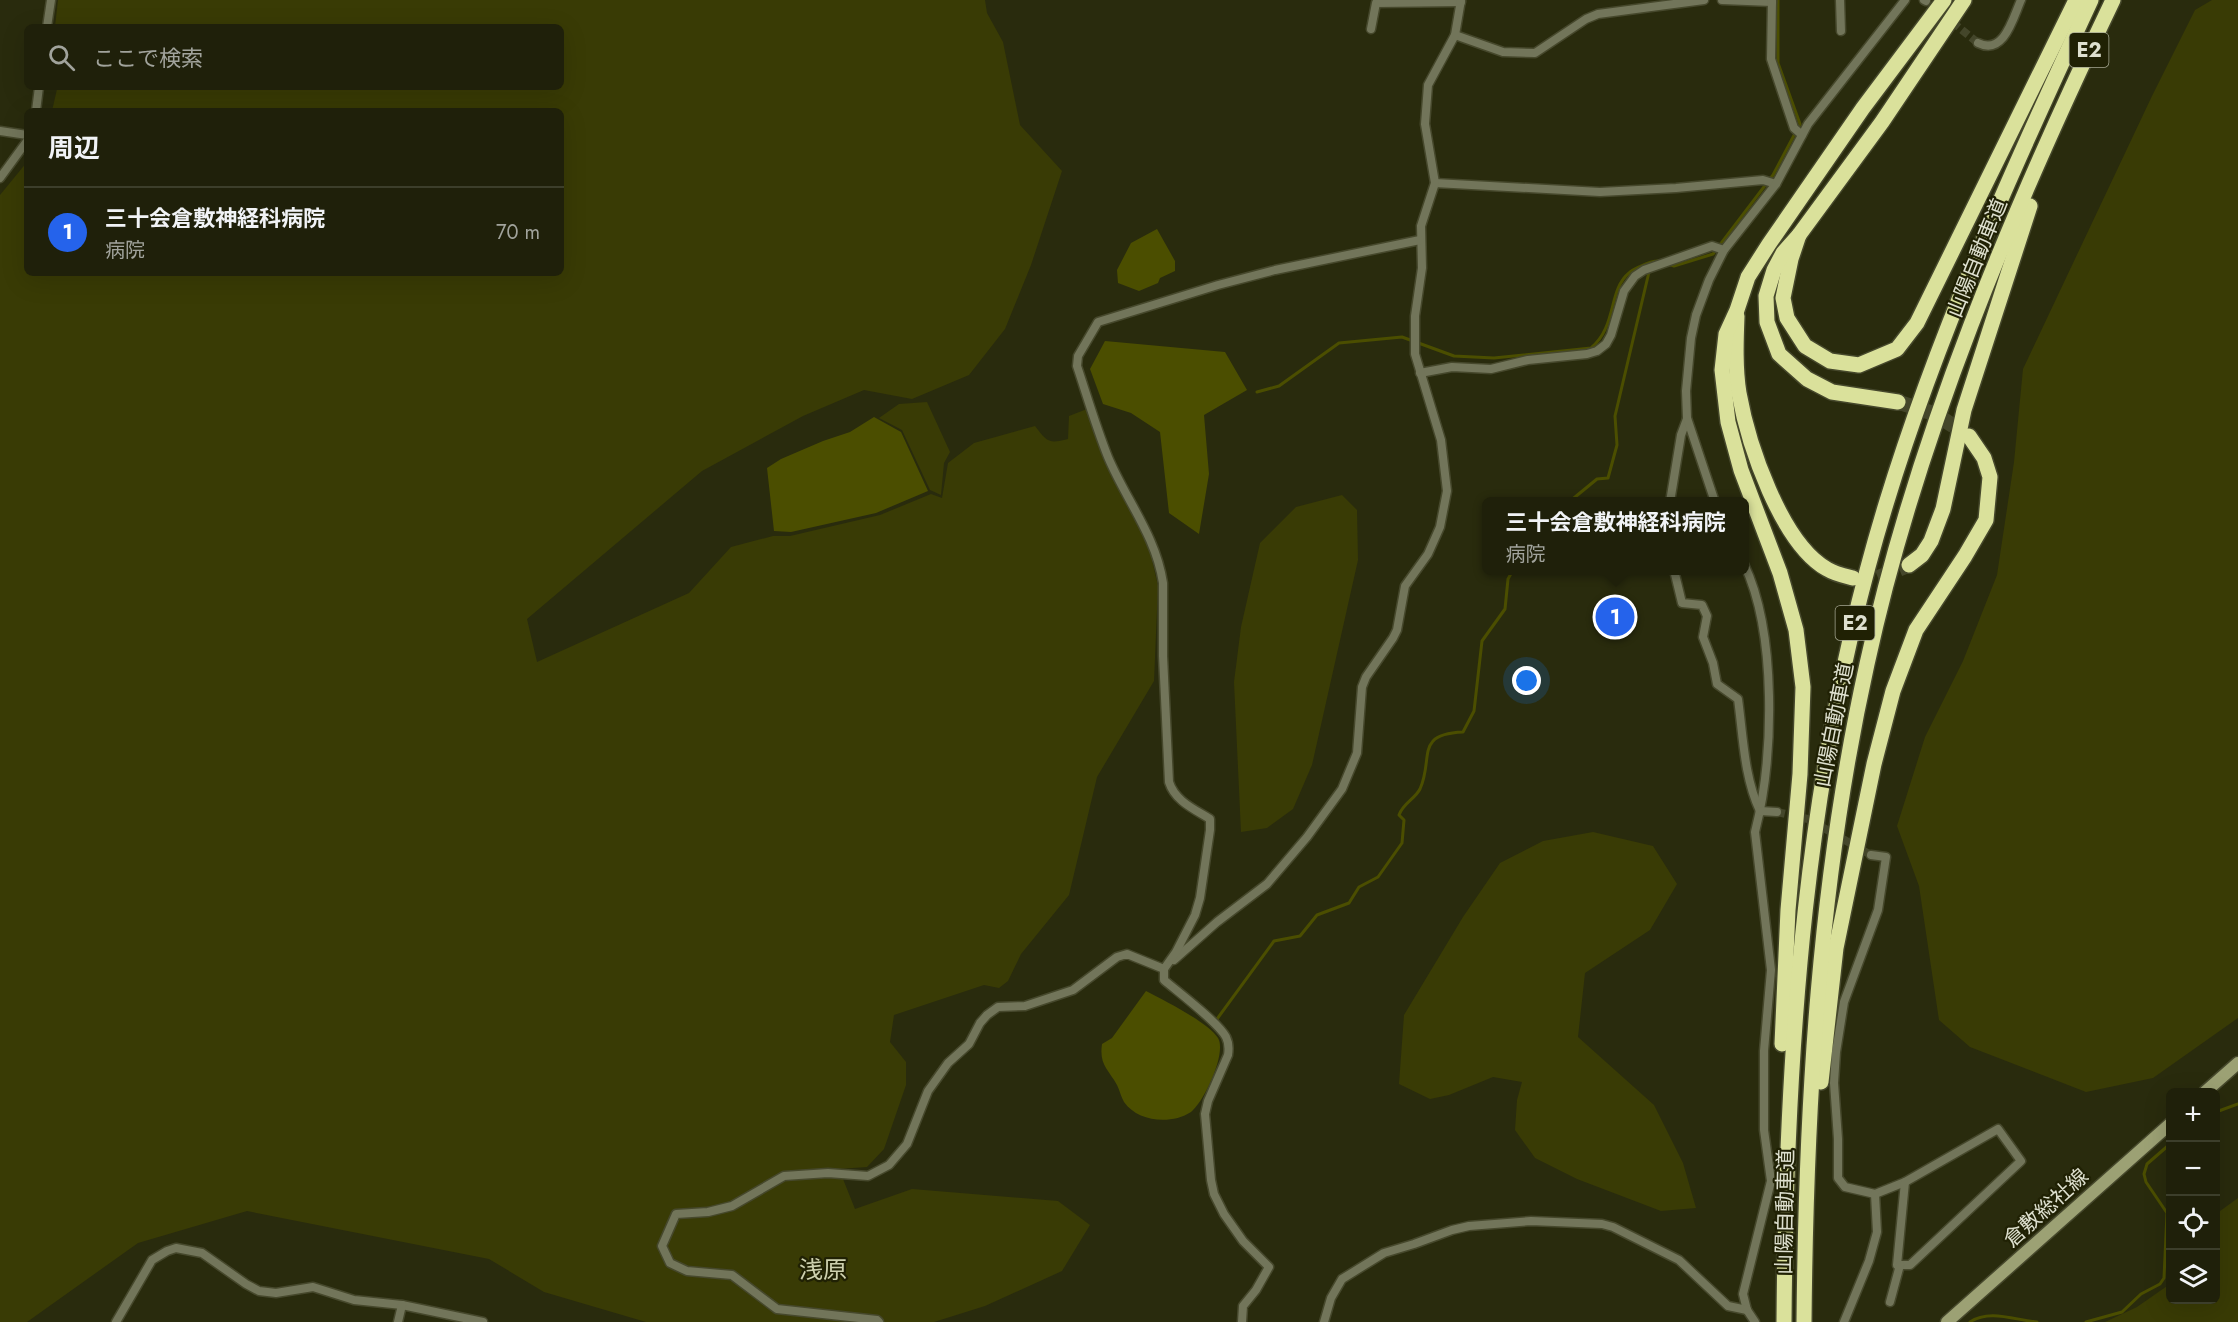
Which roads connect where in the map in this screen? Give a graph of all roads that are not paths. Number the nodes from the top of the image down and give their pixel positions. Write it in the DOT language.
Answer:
graph roads {
  1 [pos="51,0"];
  2 [pos="1704,0"];
  3 [pos="1722,0"];
  4 [pos="1840,0"];
  5 [pos="1905,0"];
  6 [pos="1944,0"];
  7 [pos="1964,0"];
  8 [pos="2021,0"];
  9 [pos="2076,0"];
  10 [pos="2091,0"];
  11 [pos="2113,0"];
  12 [pos="1461,1"];
  13 [pos="1772,1"];
  14 [pos="47,24"];
  15 [pos="1371,29"];
  16 [pos="1841,31"];
  17 [pos="1455,35"];
  18 [pos="1978,43"];
  19 [pos="39,90"];
  20 [pos="2065,100"];
  21 [pos="36,108"];
  22 [pos="0,131"];
  23 [pos="1798,132"];
  24 [pos="24,135"];
  25 [pos="24,145"];
  26 [pos="0,178"];
  27 [pos="1772,182"];
  28 [pos="1436,183"];
  29 [pos="1799,235"];
  30 [pos="1420,240"];
  31 [pos="1720,248"];
  32 [pos="1737,310"];
  33 [pos="1420,373"];
  34 [pos="1898,402"];
  35 [pos="1687,418"];
  36 [pos="1969,436"];
  37 [pos="1671,497"];
  38 [pos="1714,497"];
  39 [pos="1909,565"];
  40 [pos="1675,575"];
  41 [pos="1749,575"];
  42 [pos="1853,578"];
  43 [pos="1760,811"];
  44 [pos="1777,812"];
  45 [pos="1871,855"];
  46 [pos="1164,969"];
  47 [pos="2238,1063"];
  48 [pos="2210,1088"];
  49 [pos="2166,1128"];
  50 [pos="1905,1182"];
  51 [pos="1875,1194"];
  52 [pos="1785,1200"];
  53 [pos="1806,1202"];
  54 [pos="1900,1265"];
  55 [pos="1890,1302"];
  56 [pos="402,1305"];
  57 [pos="1747,1310"];
  58 [pos="1755,1321"];
  59 [pos="116,1322"];
  60 [pos="398,1322"];
  61 [pos="483,1322"];
  62 [pos="879,1322"];
  63 [pos="1242,1322"];
  64 [pos="1323,1322"];
  65 [pos="1766,1322"];
  66 [pos="1784,1322"];
  67 [pos="1804,1322"];
  68 [pos="1844,1322"];
  69 [pos="1947,1322"];
  1 -- 14 [label="street"];
  2 -- 17 [label="street"];
  3 -- 13 [label="street"];
  4 -- 16 [label="street"];
  5 -- 23 [label="street"];
  6 -- 32 [label="highway"];
  7 -- 29 [label="highway"];
  8 -- 18 [label="street"];
  9 -- 29 [label="highway"];
  10 -- 52 [label="highway, 山陽自動車道 / E2"];
  11 -- 20 [label="highway, 山陽自動車道 / E2"];
  12 -- 15 [label="street"];
  12 -- 17 [label="street"];
  13 -- 23 [label="street"];
  17 -- 28 [label="street"];
  19 -- 21 [label="street"];
  20 -- 39 [label="highway"];
  20 -- 53 [label="highway, 山陽自動車道 / E2"];
  22 -- 24 [label="street"];
  23 -- 27 [label="street"];
  25 -- 26 [label="street"];
  27 -- 28 [label="street"];
  27 -- 31 [label="street"];
  28 -- 30 [label="street"];
  29 -- 34 [label="highway"];
  30 -- 33 [label="street"];
  30 -- 46 [label="street"];
  31 -- 33 [label="street"];
  31 -- 35 [label="street"];
  32 -- 42 [label="highway"];
  32 -- 52 [label="highway"];
  33 -- 46 [label="street"];
  35 -- 37 [label="street"];
  35 -- 38 [label="street"];
  36 -- 53 [label="highway"];
  40 -- 43 [label="street"];
  41 -- 43 [label="street"];
  43 -- 44 [label="street"];
  43 -- 57 [label="street"];
  45 -- 51 [label="street"];
  46 -- 62 [label="street"];
  46 -- 63 [label="street"];
  47 -- 48 [label="main road"];
  49 -- 69 [label="main road, 倉敷総社線"];
  50 -- 51 [label="street"];
  50 -- 54 [label="street"];
  50 -- 54 [label="street"];
  51 -- 68 [label="street"];
  52 -- 66 [label="highway, 山陽自動車道 / E2"];
  53 -- 67 [label="highway, 山陽自動車道 / E2"];
  54 -- 55 [label="street"];
  56 -- 59 [label="street"];
  56 -- 60 [label="street"];
  56 -- 61 [label="street"];
  57 -- 58 [label="street"];
  57 -- 64 [label="street"];
  58 -- 65 [label="street"];
}
